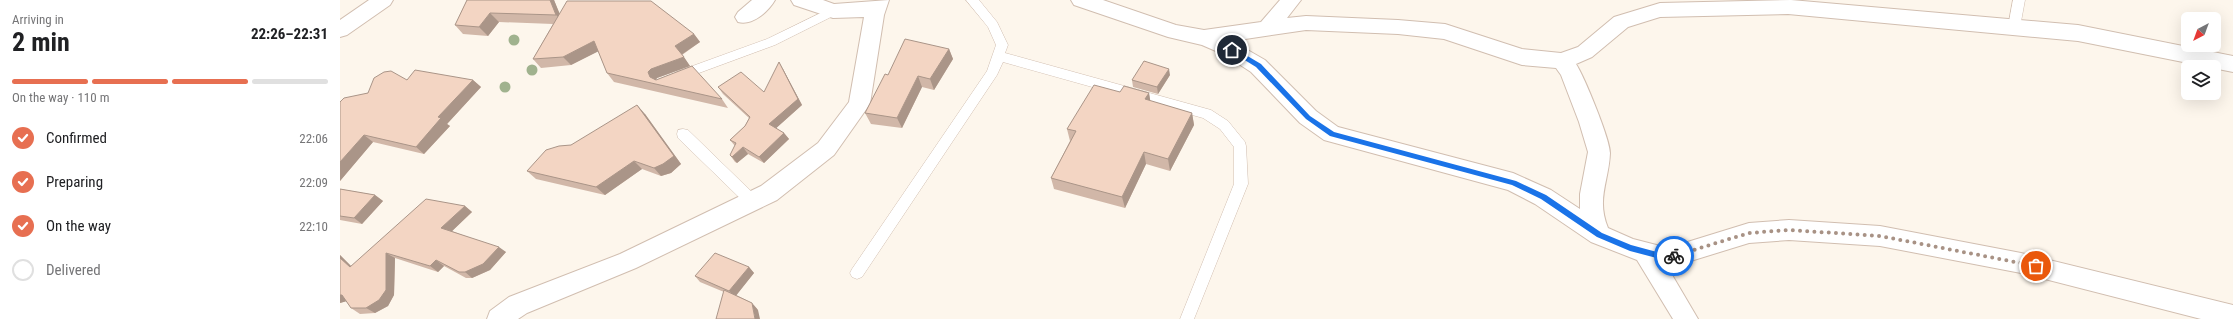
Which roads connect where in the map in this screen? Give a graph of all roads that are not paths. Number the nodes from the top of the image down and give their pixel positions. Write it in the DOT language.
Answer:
graph roads {
  1 [pos="384,0"];
  2 [pos="765,0"];
  3 [pos="800,0"];
  4 [pos="972,0"];
  5 [pos="1081,0"];
  6 [pos="1291,0"];
  7 [pos="2019,0"];
  8 [pos="1794,4"];
  9 [pos="877,5"];
  10 [pos="833,10"];
  11 [pos="745,18"];
  12 [pos="2014,27"];
  13 [pos="340,30"];
  14 [pos="1266,30"];
  15 [pos="1204,38"];
  16 [pos="999,56"];
  17 [pos="1562,61"];
  18 [pos="2233,64"];
  19 [pos="669,79"];
  20 [pos="683,134"];
  21 [pos="752,201"];
  22 [pos="1599,235"];
  23 [pos="1645,252"];
  24 [pos="857,273"];
  25 [pos="521,312"];
  26 [pos="2233,316"];
  27 [pos="499,319"];
  28 [pos="1187,319"];
  29 [pos="1686,319"];
  1 -- 13 [label="street"];
  2 -- 11 [label="street"];
  3 -- 10 [label="street"];
  4 -- 16 [label="lane"];
  5 -- 15 [label="street"];
  6 -- 14 [label="street"];
  7 -- 12 [label="lane"];
  8 -- 12 [label="street"];
  8 -- 17 [label="street"];
  9 -- 10 [label="street"];
  9 -- 21 [label="street"];
  10 -- 19 [label="lane"];
  12 -- 18 [label="street"];
  14 -- 15 [label="street"];
  14 -- 17 [label="street"];
  15 -- 22 [label="street"];
  16 -- 24 [label="lane"];
  16 -- 28 [label="lane"];
  17 -- 22 [label="street"];
  20 -- 21 [label="lane"];
  21 -- 25 [label="street"];
  22 -- 23 [label="street"];
  23 -- 26 [label="street"];
  23 -- 29 [label="street"];
  25 -- 27 [label="street"];
}
